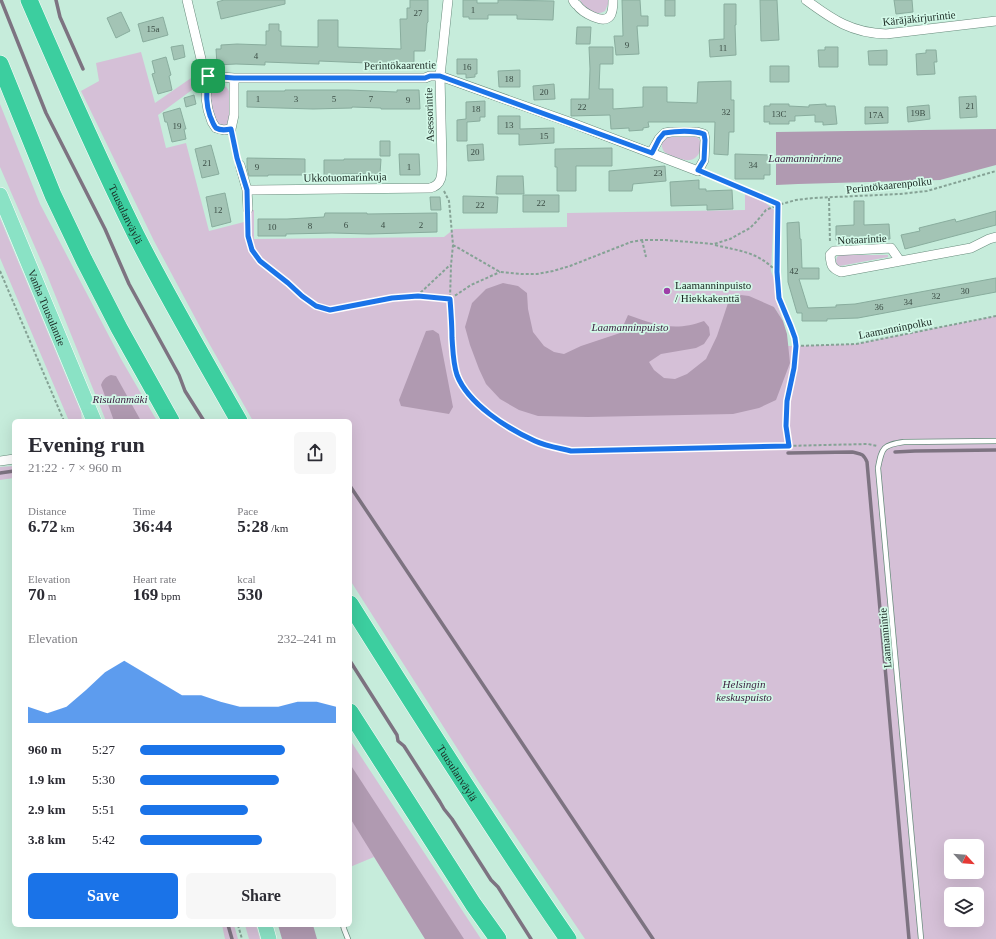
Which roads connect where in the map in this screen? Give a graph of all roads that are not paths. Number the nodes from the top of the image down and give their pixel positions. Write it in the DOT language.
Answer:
graph roads {
  1 [pos="29,0"];
  2 [pos="187,0"];
  3 [pos="448,0"];
  4 [pos="573,0"];
  5 [pos="613,0"];
  6 [pos="806,0"];
  7 [pos="996,21"];
  8 [pos="0,64"];
  9 [pos="208,76"];
  10 [pos="440,76"];
  11 [pos="234,78"];
  12 [pos="652,153"];
  13 [pos="240,165"];
  14 [pos="440,181"];
  15 [pos="247,190"];
  16 [pos="0,195"];
  17 [pos="248,209"];
  18 [pos="996,237"];
  19 [pos="900,261"];
  20 [pos="93,419"];
  21 [pos="170,419"];
  22 [pos="238,419"];
  23 [pos="996,441"];
  24 [pos="12,459"];
  25 [pos="0,461"];
  26 [pos="352,607"];
  27 [pos="352,715"];
  28 [pos="266,927"];
  29 [pos="343,927"];
  30 [pos="269,939"];
  31 [pos="348,939"];
  32 [pos="498,939"];
  33 [pos="568,939"];
  34 [pos="921,939"];
  1 -- 22 [label="highway, Tuusulanväylä"];
  2 -- 9 [label="street"];
  3 -- 10 [label="street, Asessorintie"];
  4 -- 5 [label="street"];
  6 -- 7 [label="street, Käräjäkirjurintie"];
  8 -- 21 [label="highway"];
  9 -- 11 [label="street, Perintökaarentie"];
  9 -- 11 [label="street"];
  10 -- 11 [label="street, Perintökaarentie"];
  10 -- 12 [label="street, Perintökaarentie"];
  10 -- 14 [label="street, Asessorintie"];
  12 -- 12 [label="street, Perintökaarentie"];
  13 -- 15 [label="street"];
  14 -- 15 [label="street, Ukkotuomarinkuja"];
  15 -- 17 [label="street"];
  16 -- 20 [label="main road, Vanha Tuusulantie"];
  18 -- 19 [label="street, Notaarintie"];
  19 -- 19 [label="street, Notaarintie"];
  23 -- 34 [label="lane, Laamannintie"];
  24 -- 25 [label="street"];
  26 -- 33 [label="highway, Tuusulanväylä"];
  27 -- 32 [label="highway"];
  28 -- 30 [label="main road"];
  29 -- 31 [label="lane"];
}
